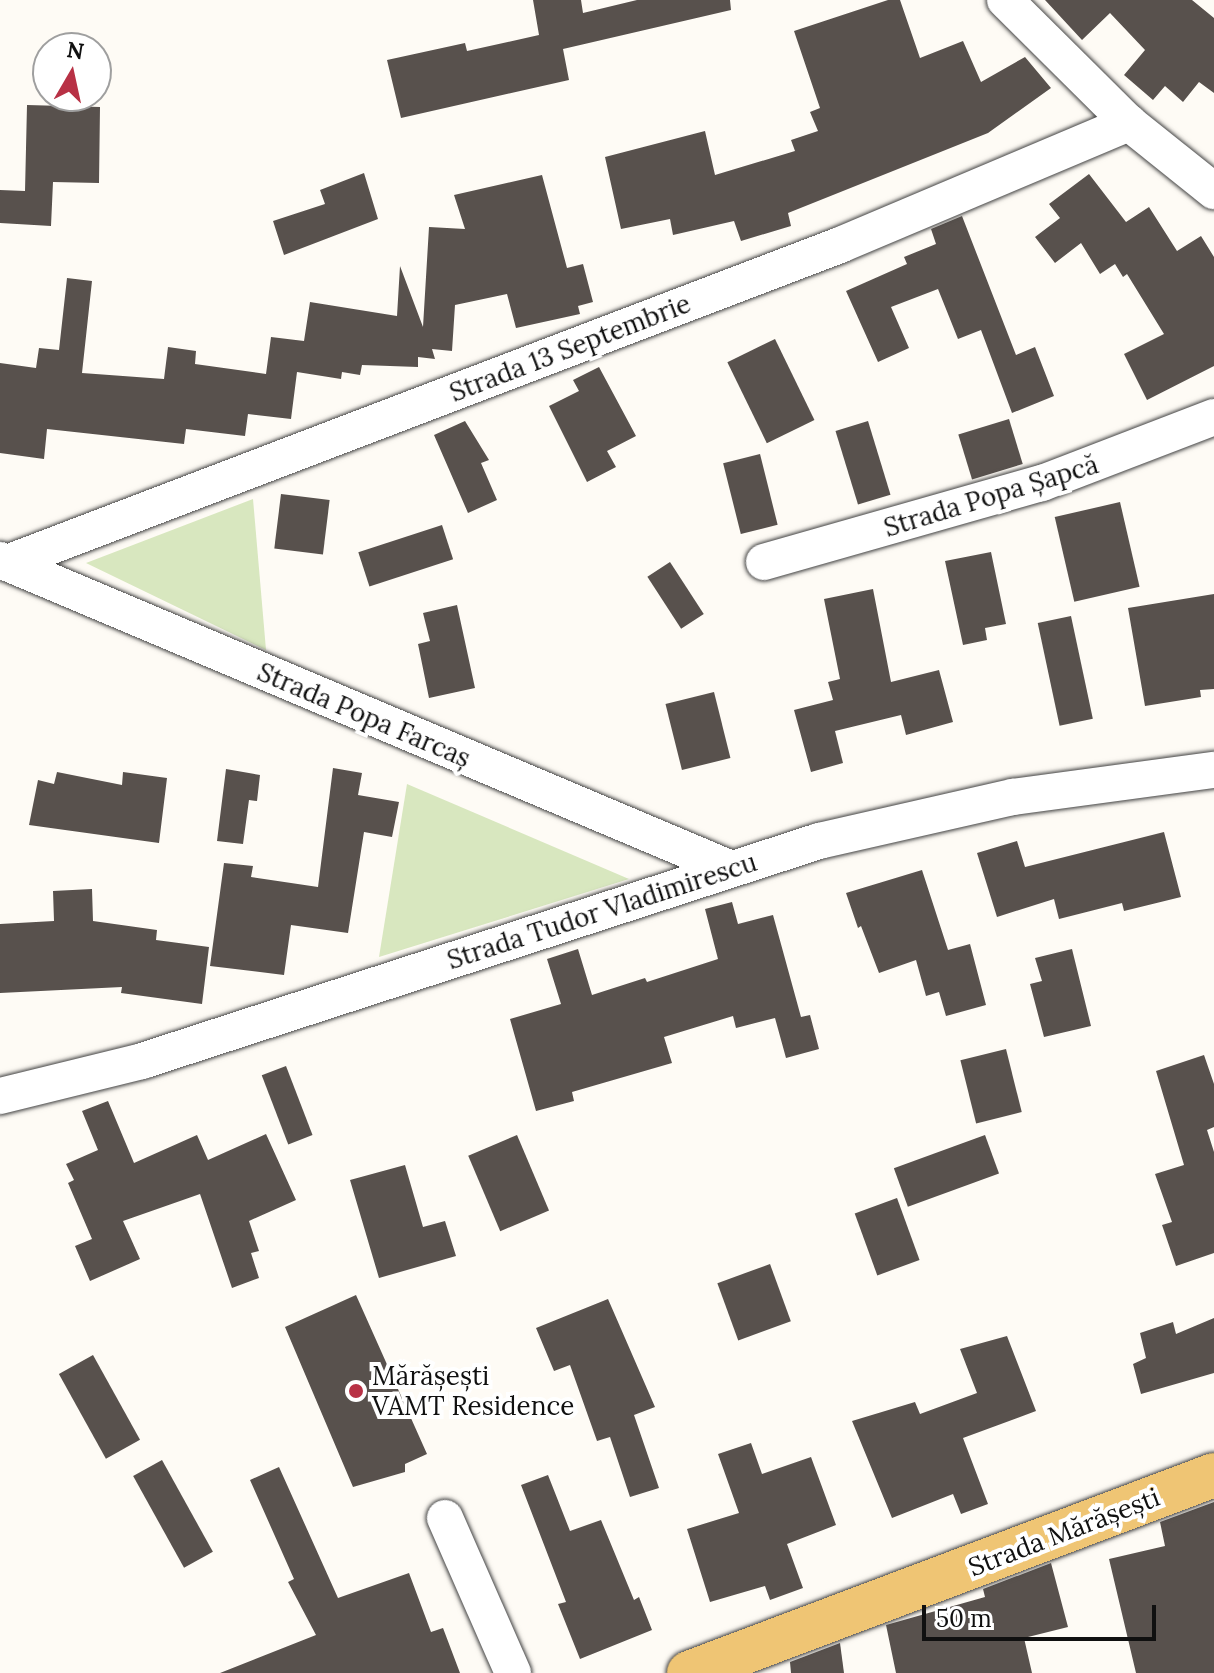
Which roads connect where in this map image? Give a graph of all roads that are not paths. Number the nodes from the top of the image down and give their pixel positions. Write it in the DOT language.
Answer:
graph roads {
  1 [pos="1005,0"];
  2 [pos="1129,123"];
  3 [pos="1214,191"];
  4 [pos="1214,417"];
  5 [pos="4,561"];
  6 [pos="764,562"];
  7 [pos="1214,770"];
  8 [pos="729,868"];
  9 [pos="0,1096"];
  10 [pos="1214,1475"];
  11 [pos="445,1518"];
  12 [pos="736,1664"];
  13 [pos="513,1673"];
  14 [pos="689,1673"];
  1 -- 2 [label="street"];
  2 -- 3 [label="street"];
  2 -- 5 [label="street, Strada 13 Septembrie"];
  4 -- 6 [label="street, Strada Popa Șapcă"];
  5 -- 8 [label="street, Strada Popa Farcaș"];
  7 -- 8 [label="street, Strada Tudor Vladimirescu"];
  8 -- 9 [label="street, Strada Tudor Vladimirescu"];
  10 -- 12 [label="main road, Strada Mărășești"];
  11 -- 13 [label="street"];
  12 -- 14 [label="main road, Strada Mărășești"];
}
